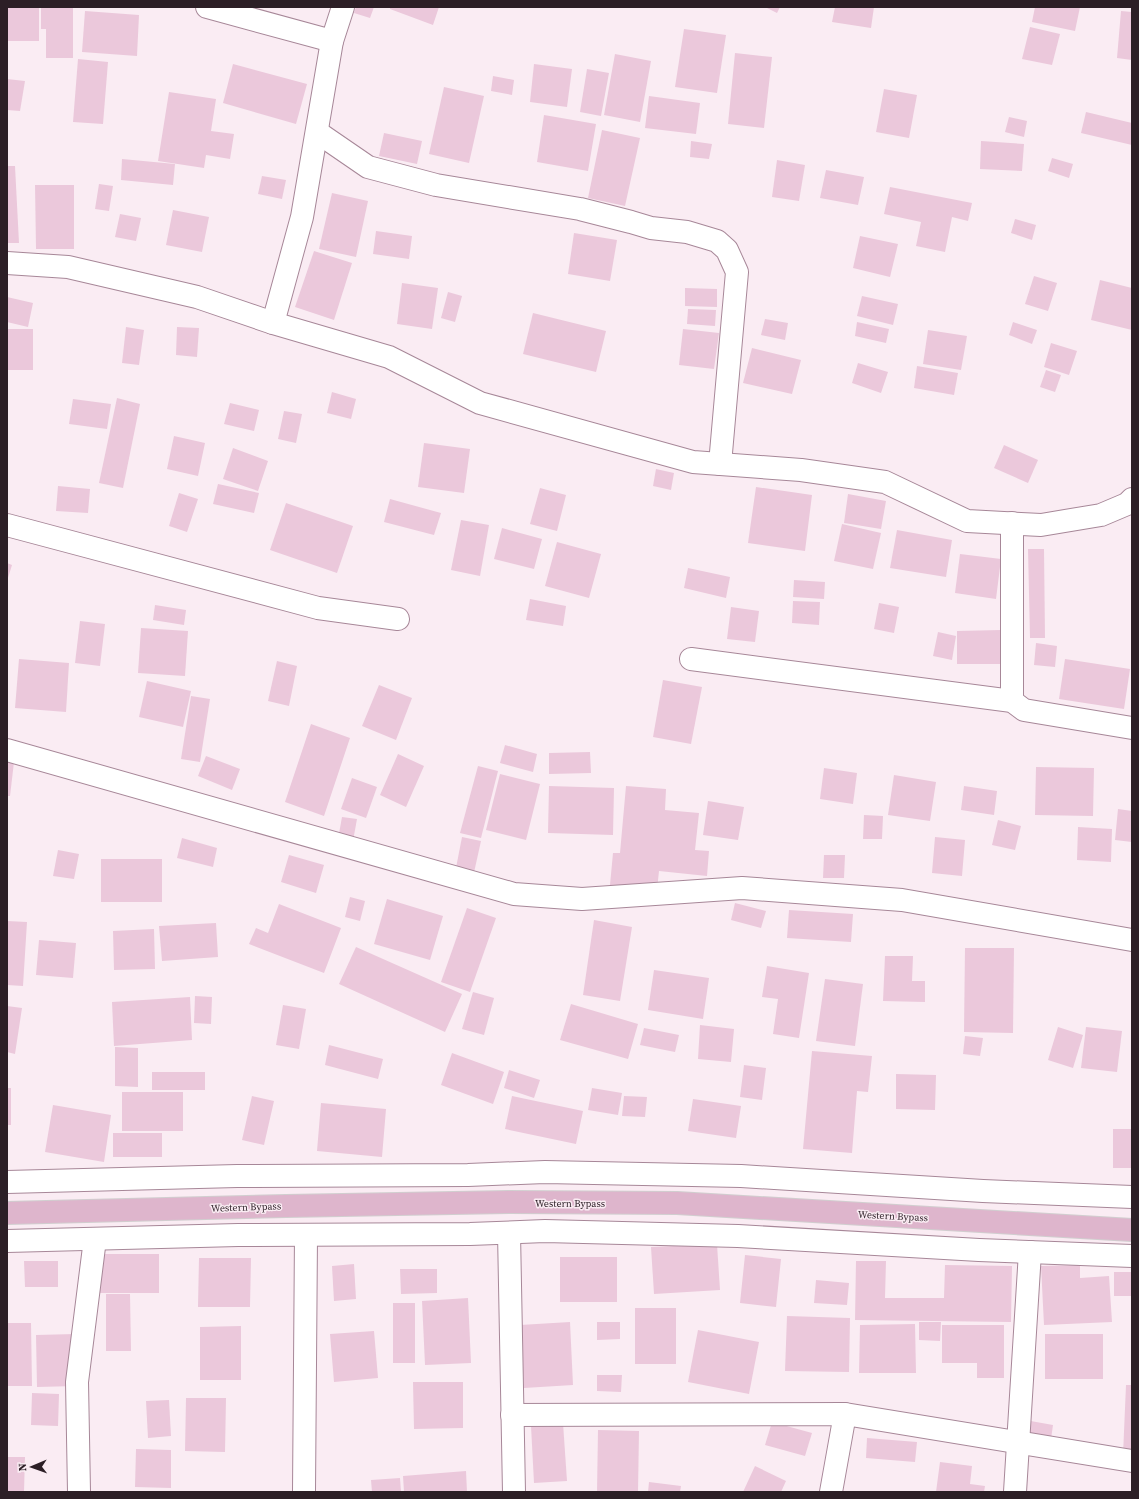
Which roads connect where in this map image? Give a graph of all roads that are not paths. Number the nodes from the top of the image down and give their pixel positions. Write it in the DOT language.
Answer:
graph roads {
  1 [pos="207,7"];
  2 [pos="343,7"];
  3 [pos="332,42"];
  4 [pos="317,132"];
  5 [pos="7,264"];
  6 [pos="273,323"];
  7 [pos="720,464"];
  8 [pos="1132,499"];
  9 [pos="1012,523"];
  10 [pos="7,525"];
  11 [pos="398,619"];
  12 [pos="691,659"];
  13 [pos="1012,701"];
  14 [pos="1132,728"];
  15 [pos="7,750"];
  16 [pos="1132,940"];
  17 [pos="7,1182"];
  18 [pos="1132,1197"];
  19 [pos="7,1213"];
  20 [pos="1132,1230"];
  21 [pos="509,1233"];
  22 [pos="306,1236"];
  23 [pos="94,1239"];
  24 [pos="7,1241"];
  25 [pos="1030,1252"];
  26 [pos="1132,1256"];
  27 [pos="845,1414"];
  28 [pos="512,1415"];
  29 [pos="1018,1442"];
  30 [pos="1132,1461"];
  31 [pos="79,1492"];
  32 [pos="304,1492"];
  33 [pos="514,1492"];
  34 [pos="831,1492"];
  35 [pos="1015,1492"];
  1 -- 3 [label="street"];
  2 -- 3 [label="street"];
  3 -- 4 [label="street"];
  4 -- 6 [label="street"];
  4 -- 7 [label="street"];
  5 -- 6 [label="street"];
  6 -- 7 [label="street"];
  7 -- 9 [label="street"];
  8 -- 9 [label="street"];
  9 -- 13 [label="street"];
  10 -- 11 [label="street"];
  12 -- 13 [label="street"];
  13 -- 14 [label="street"];
  15 -- 16 [label="street"];
  17 -- 18 [label="street"];
  19 -- 20 [label="main road, Western Bypass"];
  21 -- 22 [label="street"];
  21 -- 25 [label="street"];
  21 -- 28 [label="street"];
  22 -- 23 [label="street"];
  22 -- 32 [label="street"];
  23 -- 24 [label="street"];
  23 -- 31 [label="street"];
  25 -- 26 [label="street"];
  25 -- 29 [label="street"];
  27 -- 28 [label="street"];
  27 -- 29 [label="street"];
  27 -- 34 [label="street"];
  28 -- 33 [label="street"];
  29 -- 30 [label="street"];
  29 -- 35 [label="street"];
}
